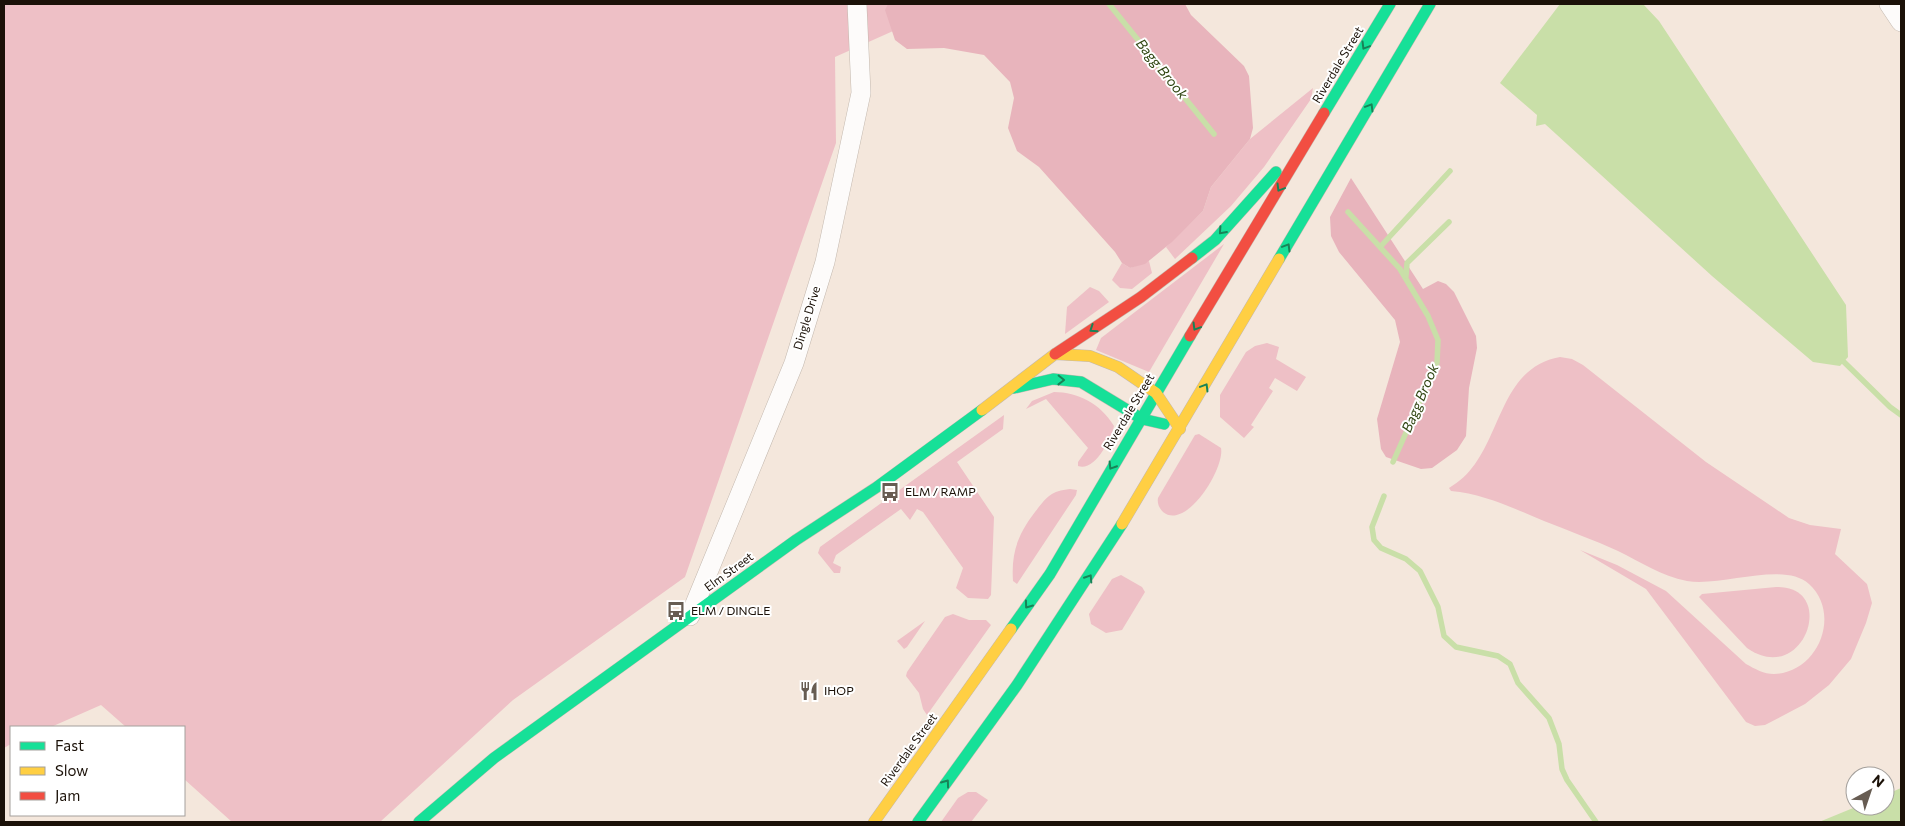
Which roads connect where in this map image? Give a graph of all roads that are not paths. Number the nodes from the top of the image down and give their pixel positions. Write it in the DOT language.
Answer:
graph roads {
  1 [pos="857,4"];
  2 [pos="1390,4"];
  3 [pos="1430,4"];
  4 [pos="1889,4"];
  5 [pos="1901,22"];
  6 [pos="1314,131"];
  7 [pos="1056,354"];
  8 [pos="1014,388"];
  9 [pos="1156,393"];
  10 [pos="1142,419"];
  11 [pos="1180,429"];
  12 [pos="690,617"];
  13 [pos="418,822"];
  14 [pos="874,822"];
  15 [pos="918,822"];
  1 -- 12 [label="street, Dingle Drive"];
  2 -- 6 [label="main road, Riverdale Street, one-way"];
  11 -- 3 [label="main road, one-way"];
  4 -- 5 [label="street"];
  6 -- 7 [label="main road, Elm Street, one-way"];
  6 -- 9 [label="main road, Riverdale Street, one-way"];
  7 -- 8 [label="main road, Elm Street"];
  7 -- 9 [label="main road"];
  8 -- 10 [label="main road, Elm Street, one-way"];
  8 -- 12 [label="main road, Elm Street"];
  9 -- 10 [label="main road, Riverdale Street"];
  9 -- 11 [label="main road"];
  10 -- 11 [label="main road, Elm Street"];
  10 -- 14 [label="main road, Riverdale Street, one-way"];
  15 -- 11 [label="main road, one-way"];
  12 -- 13 [label="main road, Elm Street"];
}
